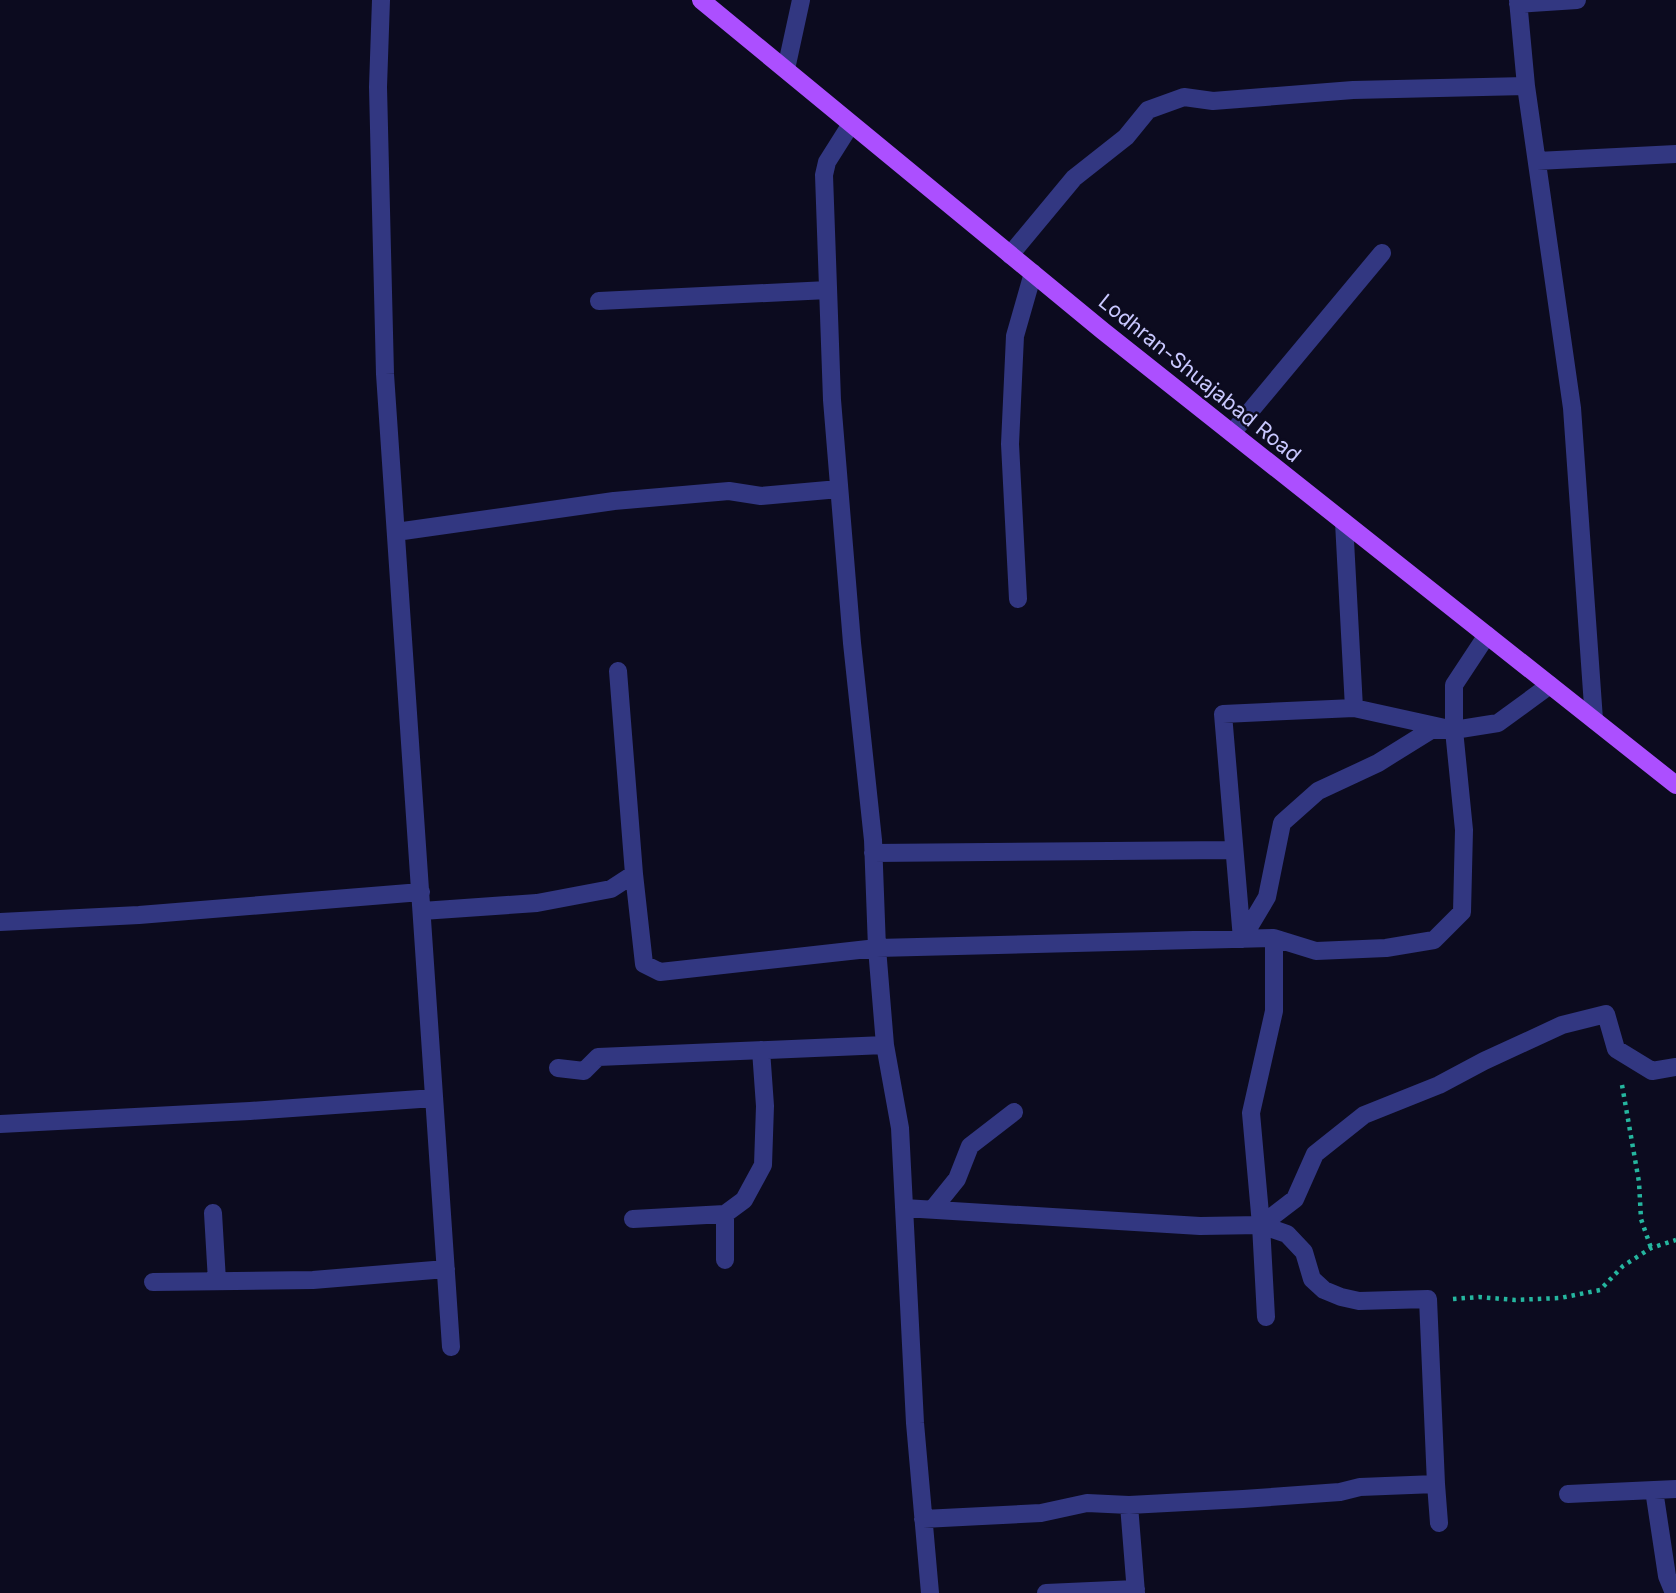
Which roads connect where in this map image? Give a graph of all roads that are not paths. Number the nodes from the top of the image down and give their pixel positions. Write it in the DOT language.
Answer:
graph roads {
  1 [pos="381,0"];
  2 [pos="701,0"];
  3 [pos="801,0"];
  4 [pos="1577,0"];
  5 [pos="1518,2"];
  6 [pos="786,69"];
  7 [pos="1526,86"];
  8 [pos="851,124"];
  9 [pos="1676,154"];
  10 [pos="1536,161"];
  11 [pos="1382,253"];
  12 [pos="1010,255"];
  13 [pos="1033,273"];
  14 [pos="828,290"];
  15 [pos="598,301"];
  16 [pos="1232,433"];
  17 [pos="839,489"];
  18 [pos="1344,522"];
  19 [pos="396,532"];
  20 [pos="1018,599"];
  21 [pos="1487,635"];
  22 [pos="618,671"];
  23 [pos="1550,685"];
  24 [pos="1354,708"];
  25 [pos="1594,720"];
  26 [pos="1454,730"];
  27 [pos="1676,785"];
  28 [pos="1233,850"];
  29 [pos="873,853"];
  30 [pos="634,874"];
  31 [pos="421,892"];
  32 [pos="422,911"];
  33 [pos="0,922"];
  34 [pos="1273,938"];
  35 [pos="1242,939"];
  36 [pos="877,948"];
  37 [pos="885,1045"];
  38 [pos="761,1051"];
  39 [pos="1676,1067"];
  40 [pos="558,1069"];
  41 [pos="434,1098"];
  42 [pos="1014,1112"];
  43 [pos="0,1124"];
  44 [pos="904,1208"];
  45 [pos="932,1210"];
  46 [pos="213,1213"];
  47 [pos="725,1214"];
  48 [pos="633,1219"];
  49 [pos="1261,1225"];
  50 [pos="725,1259"];
  51 [pos="446,1269"];
  52 [pos="218,1281"];
  53 [pos="153,1282"];
  54 [pos="1266,1317"];
  55 [pos="452,1347"];
  56 [pos="1436,1484"];
  57 [pos="1676,1489"];
  58 [pos="1654,1490"];
  59 [pos="1568,1494"];
  60 [pos="1129,1505"];
  61 [pos="923,1519"];
  62 [pos="1439,1523"];
  63 [pos="1136,1591"];
  64 [pos="930,1593"];
  65 [pos="1046,1593"];
  66 [pos="1674,1593"];
  1 -- 19 [label="street"];
  2 -- 6 [label="main road, Lodhran-Shuajabad Road"];
  3 -- 6 [label="street"];
  4 -- 5 [label="street"];
  5 -- 7 [label="street"];
  6 -- 8 [label="main road, Lodhran-Shuajabad Road"];
  7 -- 10 [label="street"];
  7 -- 12 [label="street"];
  8 -- 12 [label="main road, Lodhran-Shuajabad Road"];
  8 -- 14 [label="street"];
  9 -- 10 [label="street"];
  10 -- 25 [label="street"];
  11 -- 16 [label="street"];
  12 -- 13 [label="main road, Lodhran-Shuajabad Road"];
  13 -- 16 [label="main road, Lodhran-Shuajabad Road"];
  13 -- 20 [label="street"];
  14 -- 15 [label="street"];
  14 -- 17 [label="street"];
  16 -- 18 [label="main road, Lodhran-Shuajabad Road"];
  17 -- 19 [label="street"];
  17 -- 29 [label="street"];
  18 -- 21 [label="main road, Lodhran-Shuajabad Road"];
  18 -- 24 [label="street"];
  19 -- 31 [label="street"];
  21 -- 23 [label="main road, Lodhran-Shuajabad Road"];
  21 -- 26 [label="street"];
  22 -- 30 [label="street"];
  23 -- 25 [label="main road, Lodhran-Shuajabad Road"];
  23 -- 26 [label="street"];
  24 -- 26 [label="street"];
  24 -- 28 [label="street"];
  25 -- 27 [label="main road, Lodhran-Shuajabad Road"];
  26 -- 34 [label="street"];
  26 -- 35 [label="street"];
  28 -- 29 [label="street"];
  28 -- 35 [label="street"];
  29 -- 36 [label="street"];
  30 -- 32 [label="street"];
  30 -- 36 [label="street"];
  31 -- 32 [label="street"];
  31 -- 33 [label="street"];
  32 -- 41 [label="street"];
  34 -- 35 [label="street"];
  34 -- 49 [label="street"];
  35 -- 36 [label="street"];
  36 -- 37 [label="street"];
  37 -- 38 [label="street"];
  37 -- 44 [label="street"];
  38 -- 40 [label="street"];
  38 -- 47 [label="street"];
  39 -- 49 [label="street"];
  41 -- 43 [label="street"];
  41 -- 51 [label="street"];
  42 -- 45 [label="street"];
  44 -- 45 [label="street"];
  44 -- 61 [label="street"];
  45 -- 49 [label="street"];
  46 -- 52 [label="street"];
  47 -- 48 [label="street"];
  47 -- 50 [label="street"];
  49 -- 54 [label="street"];
  49 -- 56 [label="street"];
  51 -- 52 [label="street"];
  51 -- 55 [label="street"];
  52 -- 53 [label="street"];
  56 -- 60 [label="street"];
  56 -- 62 [label="street"];
  57 -- 58 [label="street"];
  58 -- 59 [label="street"];
  58 -- 66 [label="street"];
  60 -- 61 [label="street"];
  60 -- 63 [label="street"];
  61 -- 64 [label="street"];
  63 -- 65 [label="street"];
}
